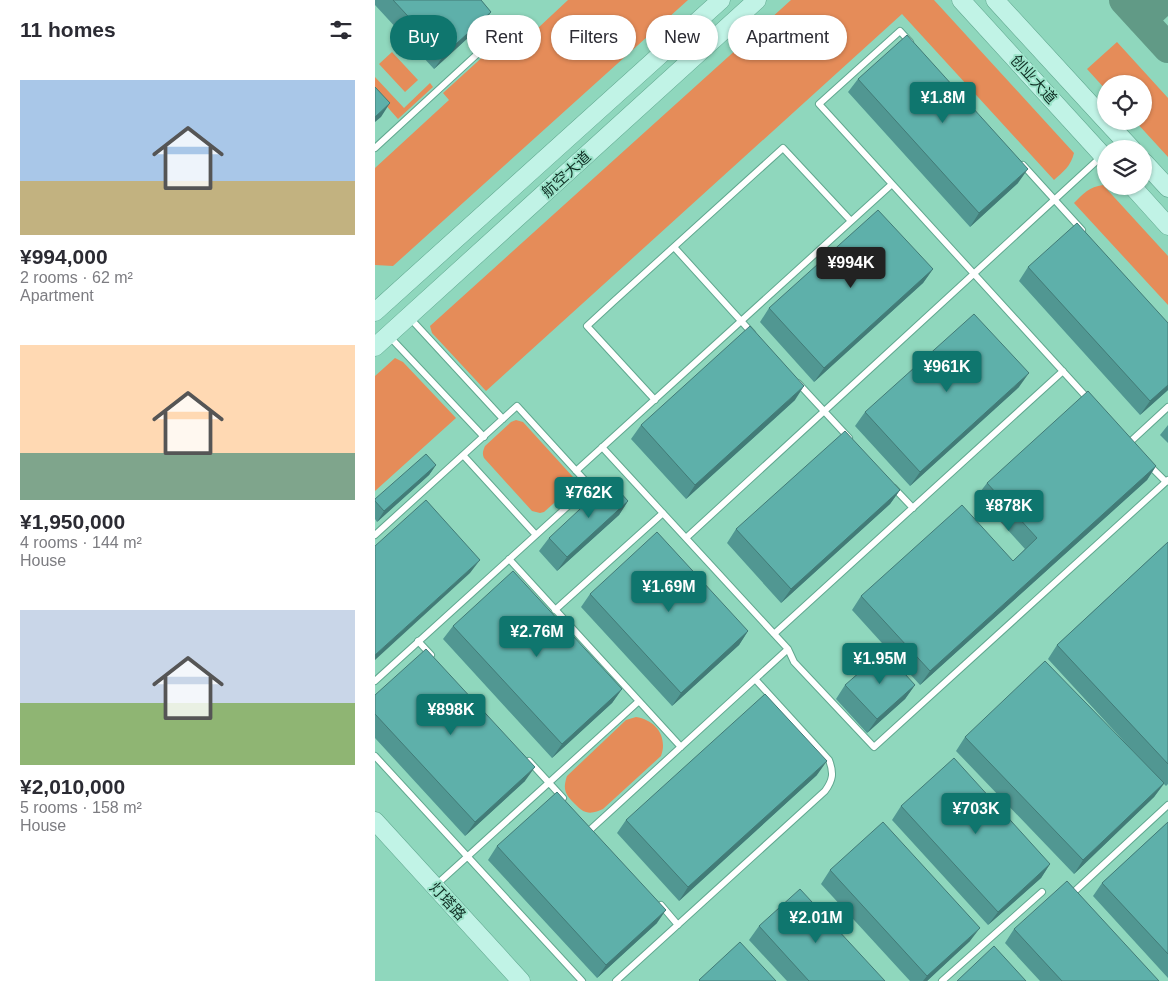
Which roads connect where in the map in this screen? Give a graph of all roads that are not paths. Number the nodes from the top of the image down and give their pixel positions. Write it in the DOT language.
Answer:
graph roads {
  1 [pos="721,0"];
  2 [pos="757,0"];
  3 [pos="961,0"];
  4 [pos="995,0"];
  5 [pos="914,46"];
  6 [pos="471,60"];
  7 [pos="1097,111"];
  8 [pos="1114,130"];
  9 [pos="1124,140"];
  10 [pos="375,148"];
  11 [pos="1097,148"];
  12 [pos="1021,163"];
  13 [pos="1097,164"];
  14 [pos="1152,171"];
  15 [pos="892,184"];
  16 [pos="1168,188"];
  17 [pos="1140,195"];
  18 [pos="1054,200"];
  19 [pos="851,222"];
  20 [pos="1168,226"];
  21 [pos="1088,236"];
  22 [pos="674,247"];
  23 [pos="974,274"];
  24 [pos="377,308"];
  25 [pos="741,321"];
  26 [pos="392,331"];
  27 [pos="754,335"];
  28 [pos="1063,371"];
  29 [pos="792,376"];
  30 [pos="655,400"];
  31 [pos="1096,407"];
  32 [pos="1168,407"];
  33 [pos="824,411"];
  34 [pos="503,419"];
  35 [pos="1122,436"];
  36 [pos="483,437"];
  37 [pos="1129,443"];
  38 [pos="856,446"];
  39 [pos="602,447"];
  40 [pos="1135,449"];
  41 [pos="463,455"];
  42 [pos="1147,462"];
  43 [pos="576,471"];
  44 [pos="887,480"];
  45 [pos="1167,481"];
  46 [pos="913,508"];
  47 [pos="663,513"];
  48 [pos="375,535"];
  49 [pos="536,535"];
  50 [pos="686,538"];
  51 [pos="509,559"];
  52 [pos="555,610"];
  53 [pos="774,634"];
  54 [pos="418,641"];
  55 [pos="788,649"];
  56 [pos="438,663"];
  57 [pos="755,679"];
  58 [pos="375,681"];
  59 [pos="639,701"];
  60 [pos="681,746"];
  61 [pos="523,755"];
  62 [pos="375,756"];
  63 [pos="549,783"];
  64 [pos="567,802"];
  65 [pos="1168,805"];
  66 [pos="375,821"];
  67 [pos="585,822"];
  68 [pos="591,829"];
  69 [pos="597,836"];
  70 [pos="467,856"];
  71 [pos="435,886"];
  72 [pos="1076,890"];
  73 [pos="1042,892"];
  74 [pos="653,897"];
  75 [pos="678,925"];
  76 [pos="521,981"];
  77 [pos="582,981"];
  78 [pos="617,981"];
  79 [pos="942,981"];
  1 -- 24 [label="main road, 航空大道"];
  2 -- 26 [label="main road, 航空大道"];
  3 -- 11 [label="main road, 创业大道"];
  4 -- 7 [label="main road, 创业大道"];
  5 -- 15 [label="lane"];
  6 -- 10 [label="lane"];
  8 -- 9 [label="main road, 创业大道"];
  12 -- 18 [label="lane"];
  13 -- 18 [label="lane"];
  14 -- 16 [label="main road"];
  15 -- 19 [label="lane"];
  15 -- 23 [label="lane"];
  17 -- 20 [label="main road"];
  18 -- 21 [label="lane"];
  18 -- 23 [label="lane"];
  19 -- 22 [label="lane"];
  19 -- 25 [label="lane"];
  22 -- 25 [label="lane"];
  22 -- 30 [label="lane"];
  23 -- 28 [label="lane"];
  23 -- 33 [label="lane"];
  24 -- 26 [label="main road"];
  25 -- 27 [label="lane"];
  25 -- 30 [label="lane"];
  26 -- 34 [label="lane"];
  26 -- 36 [label="lane"];
  28 -- 31 [label="lane"];
  28 -- 46 [label="lane"];
  29 -- 33 [label="lane"];
  30 -- 39 [label="lane"];
  32 -- 37 [label="lane"];
  33 -- 38 [label="lane"];
  33 -- 50 [label="lane"];
  34 -- 36 [label="lane"];
  34 -- 43 [label="lane"];
  35 -- 37 [label="lane"];
  36 -- 41 [label="lane"];
  37 -- 40 [label="lane"];
  39 -- 43 [label="lane"];
  39 -- 47 [label="lane"];
  41 -- 48 [label="lane"];
  41 -- 49 [label="lane"];
  42 -- 45 [label="lane"];
  43 -- 49 [label="lane"];
  44 -- 46 [label="lane"];
  45 -- 55 [label="lane"];
  46 -- 53 [label="lane"];
  47 -- 50 [label="lane"];
  47 -- 52 [label="lane"];
  49 -- 51 [label="lane"];
  50 -- 53 [label="lane"];
  51 -- 52 [label="lane"];
  51 -- 54 [label="lane"];
  52 -- 59 [label="lane"];
  53 -- 55 [label="lane"];
  54 -- 56 [label="lane"];
  54 -- 58 [label="lane"];
  55 -- 57 [label="lane"];
  57 -- 60 [label="lane"];
  57 -- 75 [label="lane"];
  59 -- 60 [label="lane"];
  59 -- 63 [label="lane"];
  60 -- 68 [label="lane"];
  61 -- 63 [label="lane"];
  62 -- 70 [label="lane"];
  63 -- 64 [label="lane"];
  63 -- 70 [label="lane"];
  65 -- 72 [label="lane"];
  66 -- 71 [label="main road, 灯塔路"];
  67 -- 68 [label="lane"];
  68 -- 69 [label="lane"];
  70 -- 71 [label="lane"];
  70 -- 77 [label="lane"];
  71 -- 76 [label="main road, 灯塔路"];
  73 -- 79 [label="lane"];
  74 -- 75 [label="lane"];
  75 -- 78 [label="lane"];
}
